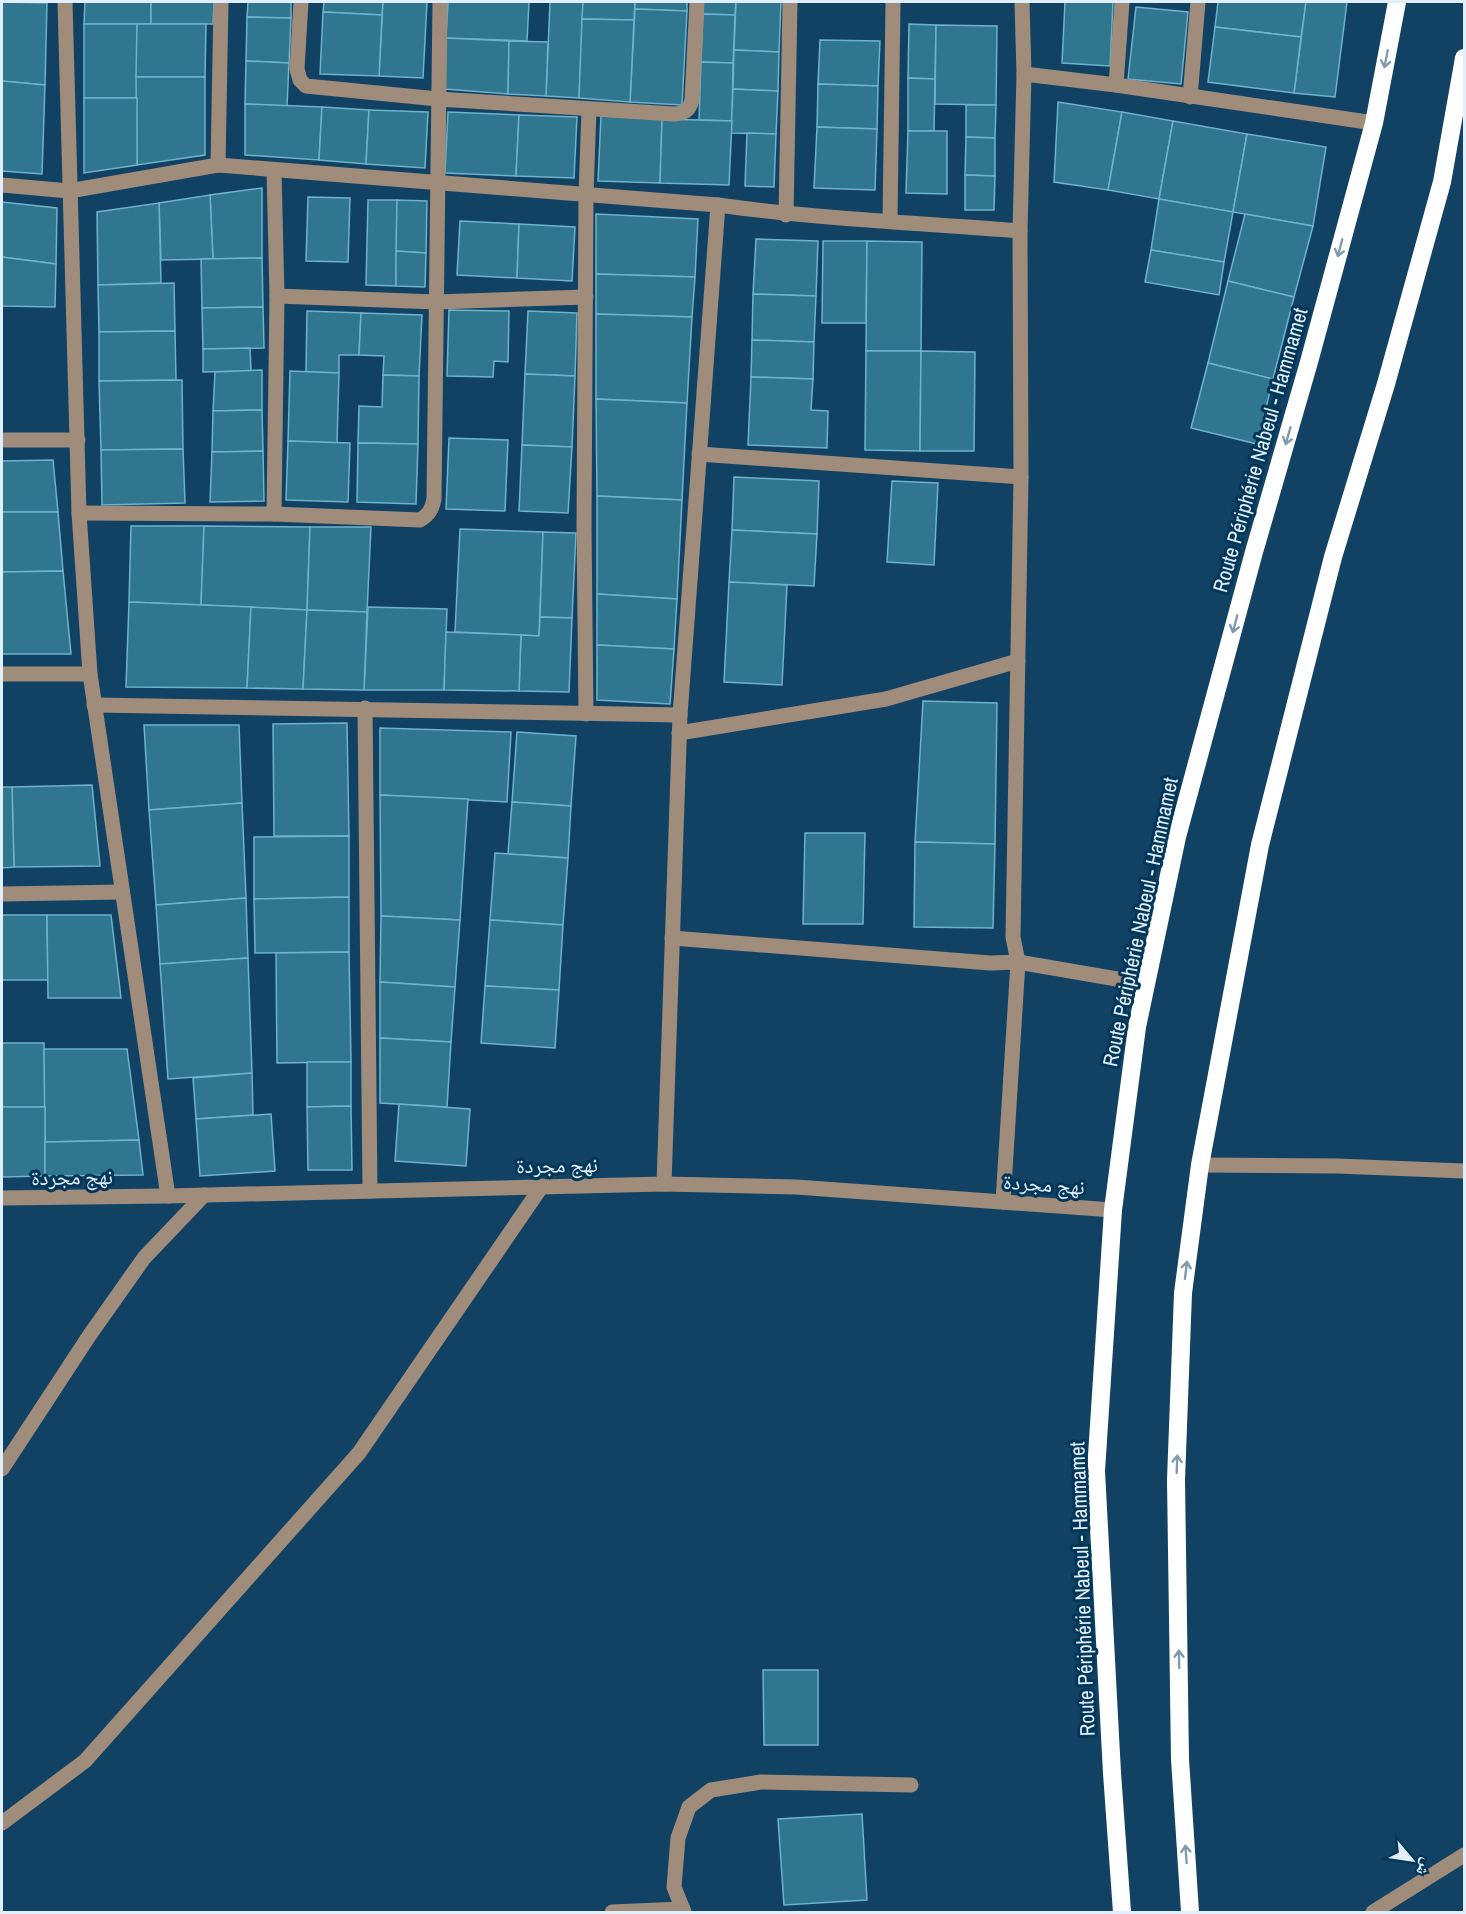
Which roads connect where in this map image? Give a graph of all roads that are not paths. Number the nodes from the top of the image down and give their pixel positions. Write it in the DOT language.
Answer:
graph roads {
  1 [pos="65,2"];
  2 [pos="221,2"];
  3 [pos="301,2"];
  4 [pos="440,2"];
  5 [pos="697,2"];
  6 [pos="790,2"];
  7 [pos="893,2"];
  8 [pos="1022,2"];
  9 [pos="1122,2"];
  10 [pos="1198,2"];
  11 [pos="1397,2"];
  12 [pos="1464,58"];
  13 [pos="1024,74"];
  14 [pos="1116,85"];
  15 [pos="1190,97"];
  16 [pos="438,99"];
  17 [pos="589,109"];
  18 [pos="1374,123"];
  19 [pos="218,165"];
  20 [pos="274,170"];
  21 [pos="437,184"];
  22 [pos="2,185"];
  23 [pos="69,191"];
  24 [pos="585,195"];
  25 [pos="718,205"];
  26 [pos="786,214"];
  27 [pos="890,220"];
  28 [pos="1020,231"];
  29 [pos="277,296"];
  30 [pos="586,297"];
  31 [pos="436,302"];
  32 [pos="2,440"];
  33 [pos="78,440"];
  34 [pos="699,454"];
  35 [pos="1021,477"];
  36 [pos="79,513"];
  37 [pos="274,514"];
  38 [pos="1018,661"];
  39 [pos="2,674"];
  40 [pos="90,674"];
  41 [pos="94,705"];
  42 [pos="365,708"];
  43 [pos="586,714"];
  44 [pos="680,715"];
  45 [pos="679,733"];
  46 [pos="122,892"];
  47 [pos="2,894"];
  48 [pos="672,938"];
  49 [pos="1018,962"];
  50 [pos="1146,984"];
  51 [pos="1200,1165"];
  52 [pos="1464,1171"];
  53 [pos="664,1184"];
  54 [pos="542,1186"];
  55 [pos="370,1191"];
  56 [pos="204,1195"];
  57 [pos="168,1196"];
  58 [pos="2,1198"];
  59 [pos="1003,1202"];
  60 [pos="1113,1210"];
  61 [pos="2,1469"];
  62 [pos="911,1785"];
  63 [pos="2,1823"];
  64 [pos="1464,1855"];
  65 [pos="684,1911"];
  66 [pos="612,1912"];
  67 [pos="1122,1912"];
  68 [pos="1190,1912"];
  69 [pos="1373,1912"];
  1 -- 23 [label="street"];
  2 -- 19 [label="street"];
  3 -- 16 [label="street"];
  4 -- 16 [label="street"];
  5 -- 17 [label="street"];
  6 -- 26 [label="street"];
  7 -- 27 [label="street"];
  8 -- 13 [label="street"];
  9 -- 14 [label="street"];
  10 -- 15 [label="street"];
  11 -- 18 [label="highway, Route Périphérie Nabeul - Hammamet, one-way"];
  12 -- 51 [label="highway"];
  13 -- 14 [label="street"];
  13 -- 28 [label="street"];
  14 -- 15 [label="street"];
  15 -- 18 [label="street"];
  16 -- 17 [label="street"];
  16 -- 21 [label="street"];
  17 -- 24 [label="street"];
  18 -- 50 [label="highway, Route Périphérie Nabeul - Hammamet, one-way"];
  19 -- 20 [label="street"];
  19 -- 23 [label="street"];
  20 -- 21 [label="street"];
  20 -- 29 [label="street"];
  21 -- 24 [label="street"];
  21 -- 31 [label="street"];
  22 -- 23 [label="street"];
  23 -- 33 [label="street"];
  24 -- 25 [label="street"];
  24 -- 30 [label="street"];
  25 -- 26 [label="street"];
  25 -- 34 [label="street"];
  26 -- 27 [label="street"];
  27 -- 28 [label="street"];
  28 -- 35 [label="street"];
  29 -- 31 [label="street"];
  29 -- 37 [label="street"];
  30 -- 31 [label="street"];
  30 -- 43 [label="street"];
  31 -- 37 [label="street"];
  32 -- 33 [label="street"];
  33 -- 36 [label="street"];
  34 -- 35 [label="street"];
  34 -- 44 [label="street"];
  35 -- 38 [label="street"];
  36 -- 37 [label="street"];
  36 -- 40 [label="street"];
  38 -- 45 [label="street"];
  38 -- 49 [label="street"];
  39 -- 40 [label="street"];
  40 -- 41 [label="street"];
  41 -- 42 [label="street"];
  41 -- 46 [label="street"];
  42 -- 43 [label="street"];
  42 -- 55 [label="street"];
  43 -- 44 [label="street"];
  44 -- 45 [label="street"];
  45 -- 48 [label="street"];
  46 -- 47 [label="street"];
  46 -- 57 [label="street"];
  48 -- 49 [label="street"];
  48 -- 53 [label="street"];
  49 -- 50 [label="street"];
  49 -- 59 [label="street"];
  50 -- 60 [label="highway, Route Périphérie Nabeul - Hammamet"];
  51 -- 52 [label="street"];
  68 -- 51 [label="highway, one-way"];
  53 -- 54 [label="street, نهج مجردة"];
  53 -- 59 [label="street, نهج مجردة"];
  54 -- 55 [label="street, نهج مجردة"];
  54 -- 63 [label="street"];
  55 -- 56 [label="street, نهج مجردة"];
  56 -- 57 [label="street, نهج مجردة"];
  56 -- 61 [label="street"];
  57 -- 58 [label="street, نهج مجردة"];
  59 -- 60 [label="street, نهج مجردة"];
  60 -- 67 [label="highway, Route Périphérie Nabeul - Hammamet"];
  62 -- 65 [label="street"];
  64 -- 69 [label="street"];
  65 -- 66 [label="street"];
}
